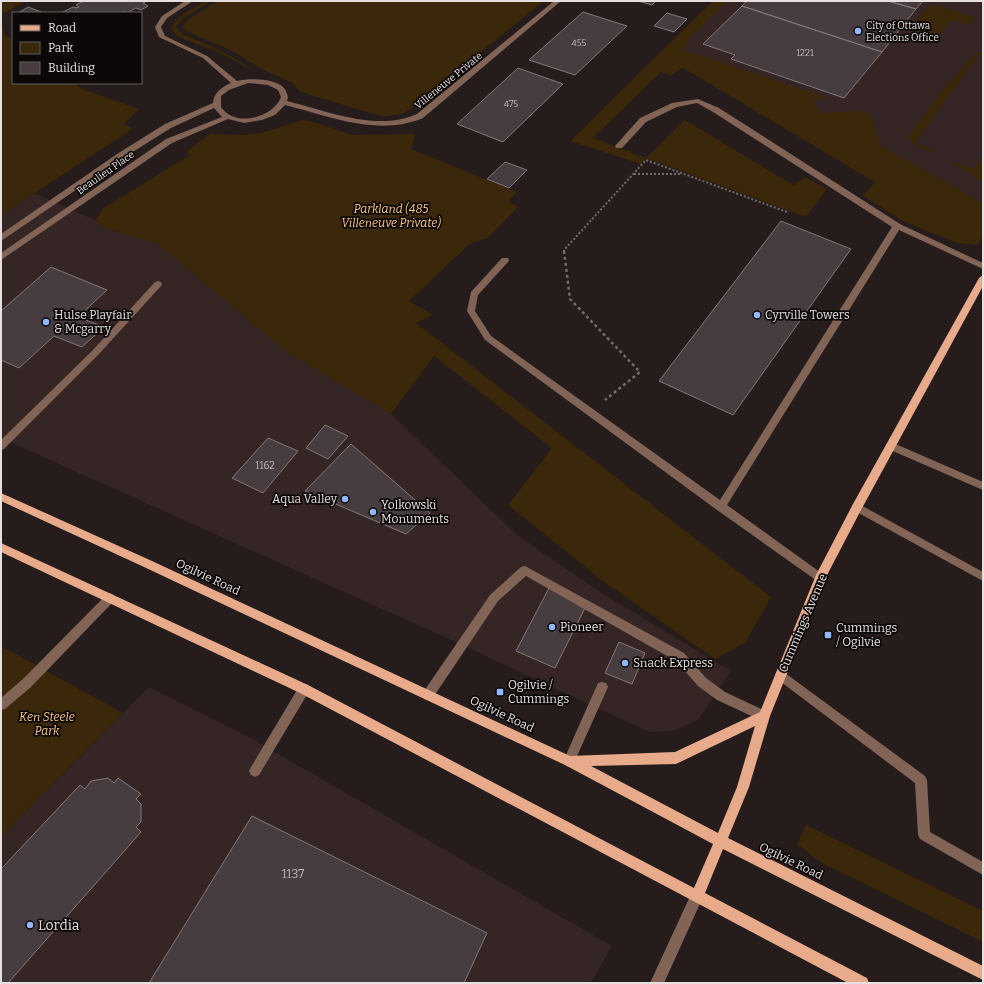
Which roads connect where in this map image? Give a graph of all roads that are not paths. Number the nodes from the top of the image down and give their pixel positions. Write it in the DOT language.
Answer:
graph roads {
  1 [pos="190,1"];
  2 [pos="558,1"];
  3 [pos="236,84"];
  4 [pos="285,103"];
  5 [pos="216,104"];
  6 [pos="227,117"];
  7 [pos="619,146"];
  8 [pos="897,226"];
  9 [pos="1,238"];
  10 [pos="1,257"];
  11 [pos="506,260"];
  12 [pos="983,266"];
  13 [pos="983,278"];
  14 [pos="158,284"];
  15 [pos="1,446"];
  16 [pos="891,446"];
  17 [pos="983,486"];
  18 [pos="1,497"];
  19 [pos="721,507"];
  20 [pos="857,507"];
  21 [pos="1,547"];
  22 [pos="983,577"];
  23 [pos="820,578"];
  24 [pos="110,598"];
  25 [pos="781,675"];
  26 [pos="602,687"];
  27 [pos="304,689"];
  28 [pos="428,695"];
  29 [pos="1,705"];
  30 [pos="764,716"];
  31 [pos="569,761"];
  32 [pos="255,771"];
  33 [pos="720,841"];
  34 [pos="983,869"];
  35 [pos="697,897"];
  36 [pos="983,973"];
  37 [pos="657,983"];
  38 [pos="862,983"];
  1 -- 3 [label="street"];
  2 -- 4 [label="street, Villeneuve Private"];
  3 -- 4 [label="street"];
  3 -- 5 [label="street"];
  4 -- 6 [label="street"];
  5 -- 6 [label="street"];
  5 -- 9 [label="street, Beaulieu Place"];
  6 -- 10 [label="street, Beaulieu Place"];
  7 -- 8 [label="street"];
  8 -- 12 [label="street"];
  8 -- 19 [label="street"];
  11 -- 19 [label="street"];
  13 -- 16 [label="main road, Cummings Avenue"];
  14 -- 15 [label="street"];
  16 -- 17 [label="street"];
  16 -- 20 [label="main road, Cummings Avenue"];
  18 -- 28 [label="main road, Ogilvie Road"];
  19 -- 23 [label="street"];
  20 -- 22 [label="street"];
  20 -- 23 [label="main road, Cummings Avenue"];
  21 -- 24 [label="main road"];
  23 -- 25 [label="main road, Cummings Avenue"];
  24 -- 27 [label="main road"];
  24 -- 29 [label="street"];
  25 -- 30 [label="main road, Cummings Avenue"];
  25 -- 34 [label="street"];
  26 -- 31 [label="street"];
  27 -- 32 [label="street"];
  27 -- 35 [label="main road"];
  28 -- 30 [label="street"];
  28 -- 31 [label="main road, Ogilvie Road"];
  30 -- 31 [label="main road"];
  30 -- 33 [label="main road, Cummings Avenue"];
  31 -- 33 [label="main road, Ogilvie Road"];
  33 -- 35 [label="main road, Cummings Avenue"];
  33 -- 36 [label="main road, Ogilvie Road"];
  35 -- 37 [label="street, Cummings Avenue"];
  35 -- 38 [label="main road"];
}
